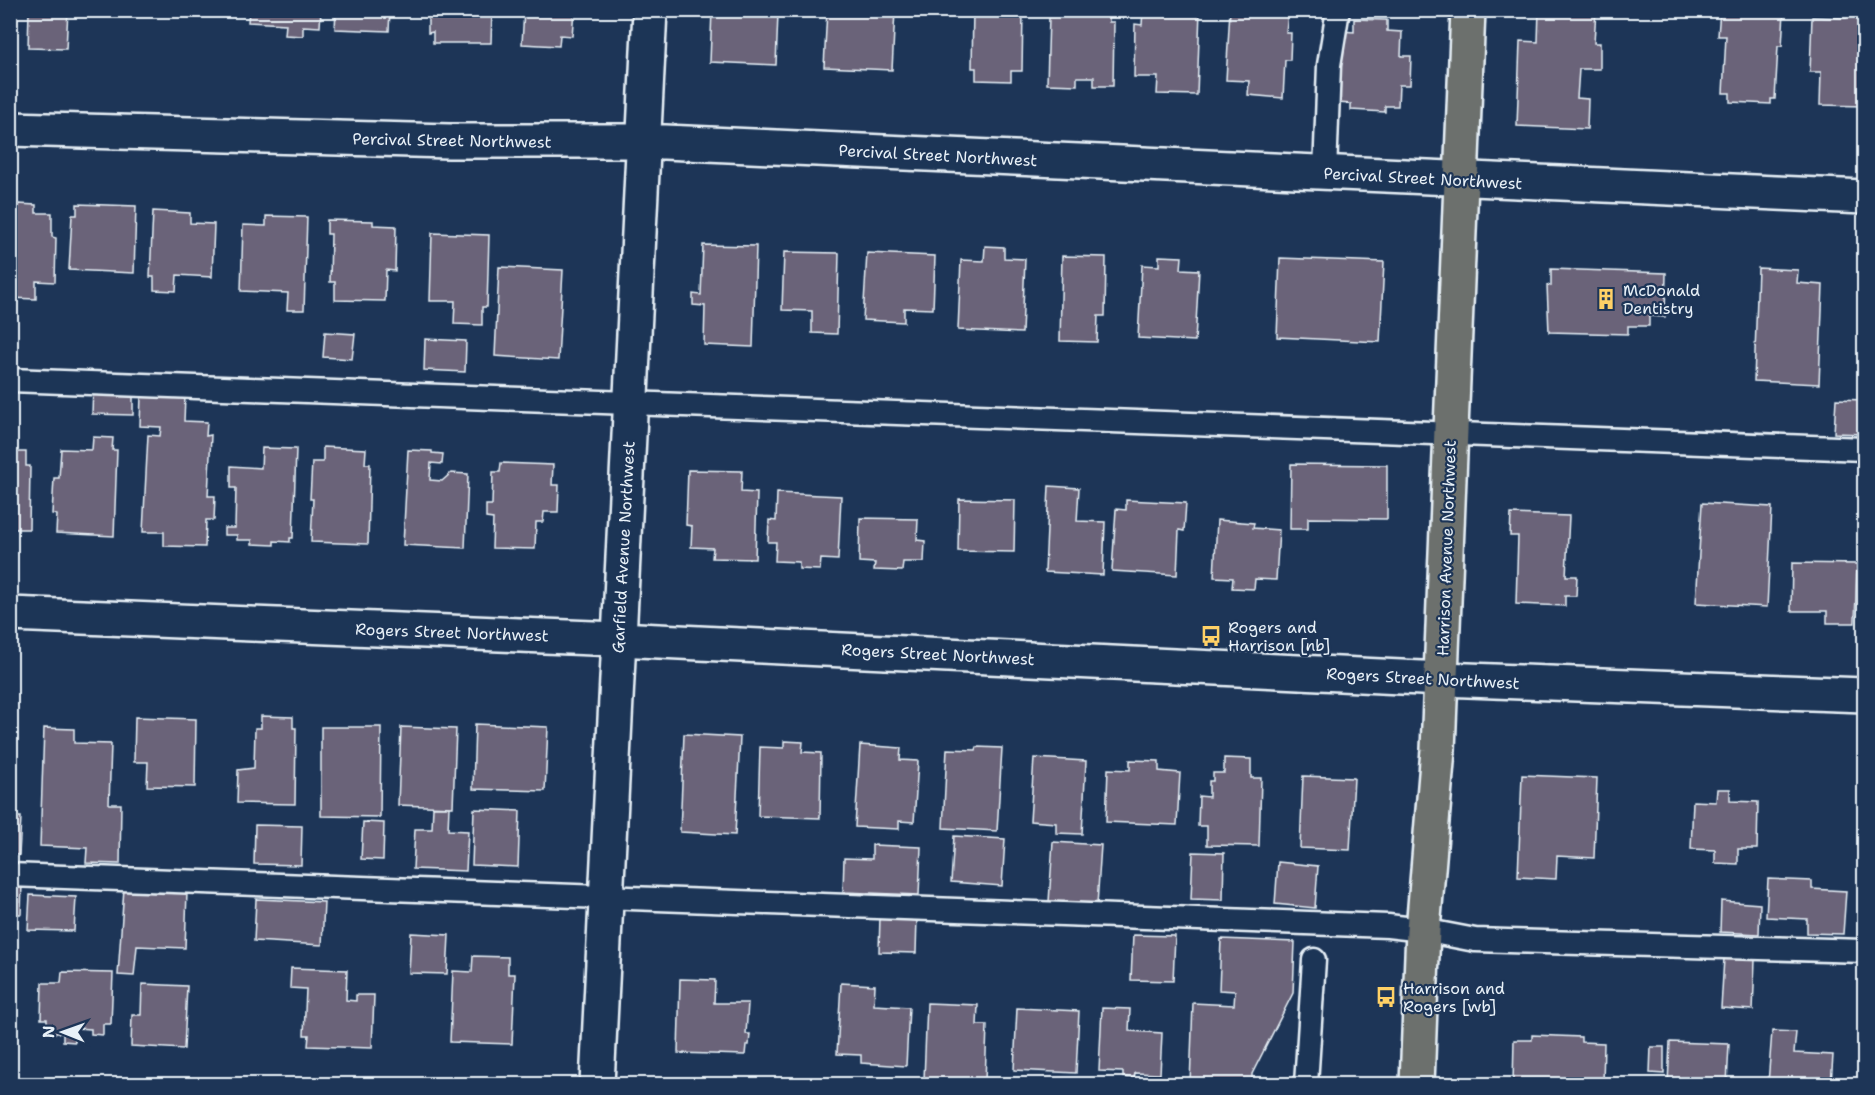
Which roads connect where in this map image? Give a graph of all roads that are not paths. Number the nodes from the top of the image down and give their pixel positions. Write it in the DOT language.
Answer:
graph roads {
  1 [pos="650,10"];
  2 [pos="1338,10"];
  3 [pos="1468,10"];
  4 [pos="10,129"];
  5 [pos="643,141"];
  6 [pos="1325,173"];
  7 [pos="1461,180"];
  8 [pos="1864,197"];
  9 [pos="10,380"];
  10 [pos="630,403"];
  11 [pos="1450,433"];
  12 [pos="1864,449"];
  13 [pos="10,614"];
  14 [pos="618,639"];
  15 [pos="1442,679"];
  16 [pos="1864,695"];
  17 [pos="10,875"];
  18 [pos="606,898"];
  19 [pos="1423,930"];
  20 [pos="1864,951"];
  21 [pos="1314,960"];
  22 [pos="597,1084"];
  23 [pos="1306,1084"];
  24 [pos="1417,1084"];
  1 -- 5 [label="street, Garfield Avenue Northwest"];
  2 -- 6 [label="lane"];
  3 -- 7 [label="main road, Harrison Avenue Northwest"];
  4 -- 5 [label="street, Percival Street Northwest"];
  5 -- 6 [label="street, Percival Street Northwest"];
  5 -- 10 [label="street, Garfield Avenue Northwest"];
  6 -- 7 [label="street, Percival Street Northwest"];
  7 -- 8 [label="street, Percival Street Northwest"];
  7 -- 11 [label="main road, Harrison Avenue Northwest"];
  9 -- 10 [label="lane"];
  10 -- 11 [label="lane"];
  10 -- 14 [label="street, Garfield Avenue Northwest"];
  11 -- 12 [label="lane"];
  11 -- 15 [label="main road, Harrison Avenue Northwest"];
  13 -- 14 [label="street, Rogers Street Northwest"];
  14 -- 15 [label="street, Rogers Street Northwest"];
  14 -- 18 [label="street, Garfield Avenue Northwest"];
  15 -- 16 [label="street, Rogers Street Northwest"];
  15 -- 19 [label="main road, Harrison Avenue Northwest"];
  17 -- 18 [label="lane"];
  18 -- 19 [label="lane"];
  18 -- 22 [label="street, Garfield Avenue Northwest"];
  19 -- 20 [label="lane"];
  19 -- 24 [label="main road, Harrison Avenue Northwest"];
  21 -- 23 [label="lane"];
}
